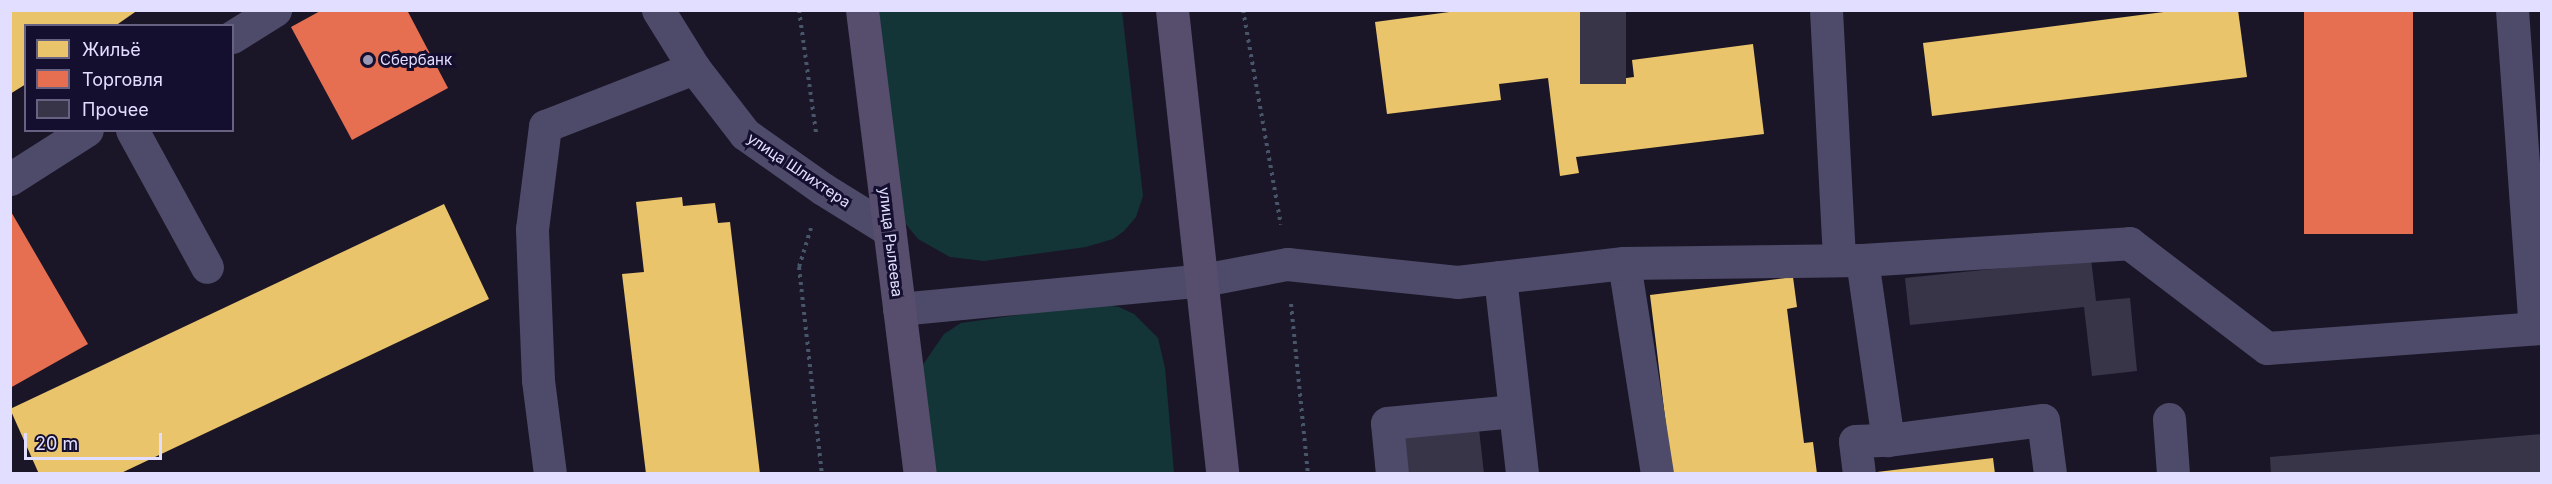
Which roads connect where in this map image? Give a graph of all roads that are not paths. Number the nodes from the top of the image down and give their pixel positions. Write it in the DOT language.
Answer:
graph roads {
  1 [pos="275,10"];
  2 [pos="658,10"];
  3 [pos="862,10"];
  4 [pos="1172,10"];
  5 [pos="1826,10"];
  6 [pos="2512,10"];
  7 [pos="234,36"];
  8 [pos="694,68"];
  9 [pos="84,132"];
  10 [pos="133,132"];
  11 [pos="10,179"];
  12 [pos="890,230"];
  13 [pos="1850,260"];
  14 [pos="1624,263"];
  15 [pos="207,267"];
  16 [pos="1500,277"];
  17 [pos="1203,280"];
  18 [pos="899,309"];
  19 [pos="2538,328"];
  20 [pos="1514,411"];
  21 [pos="2169,419"];
  22 [pos="1888,440"];
  23 [pos="550,474"];
  24 [pos="920,474"];
  25 [pos="1222,474"];
  26 [pos="1392,474"];
  27 [pos="1522,474"];
  28 [pos="1657,474"];
  29 [pos="1859,474"];
  30 [pos="2050,474"];
  31 [pos="2173,474"];
  1 -- 7 [label="street"];
  2 -- 8 [label="street, улица Шлихтера"];
  3 -- 12 [label="main road, улица Рылеева"];
  4 -- 17 [label="main road"];
  5 -- 13 [label="street"];
  6 -- 19 [label="street"];
  8 -- 12 [label="street, улица Шлихтера"];
  8 -- 23 [label="street"];
  9 -- 11 [label="street"];
  10 -- 15 [label="street"];
  12 -- 18 [label="main road, улица Рылеева"];
  13 -- 14 [label="street"];
  13 -- 19 [label="street"];
  13 -- 22 [label="street"];
  14 -- 16 [label="street"];
  14 -- 28 [label="street"];
  16 -- 17 [label="street"];
  16 -- 20 [label="street"];
  17 -- 18 [label="street"];
  17 -- 25 [label="main road"];
  18 -- 24 [label="main road, улица Рылеева"];
  20 -- 26 [label="street"];
  20 -- 27 [label="street"];
  21 -- 31 [label="street"];
  22 -- 29 [label="street"];
  22 -- 30 [label="street"];
}
